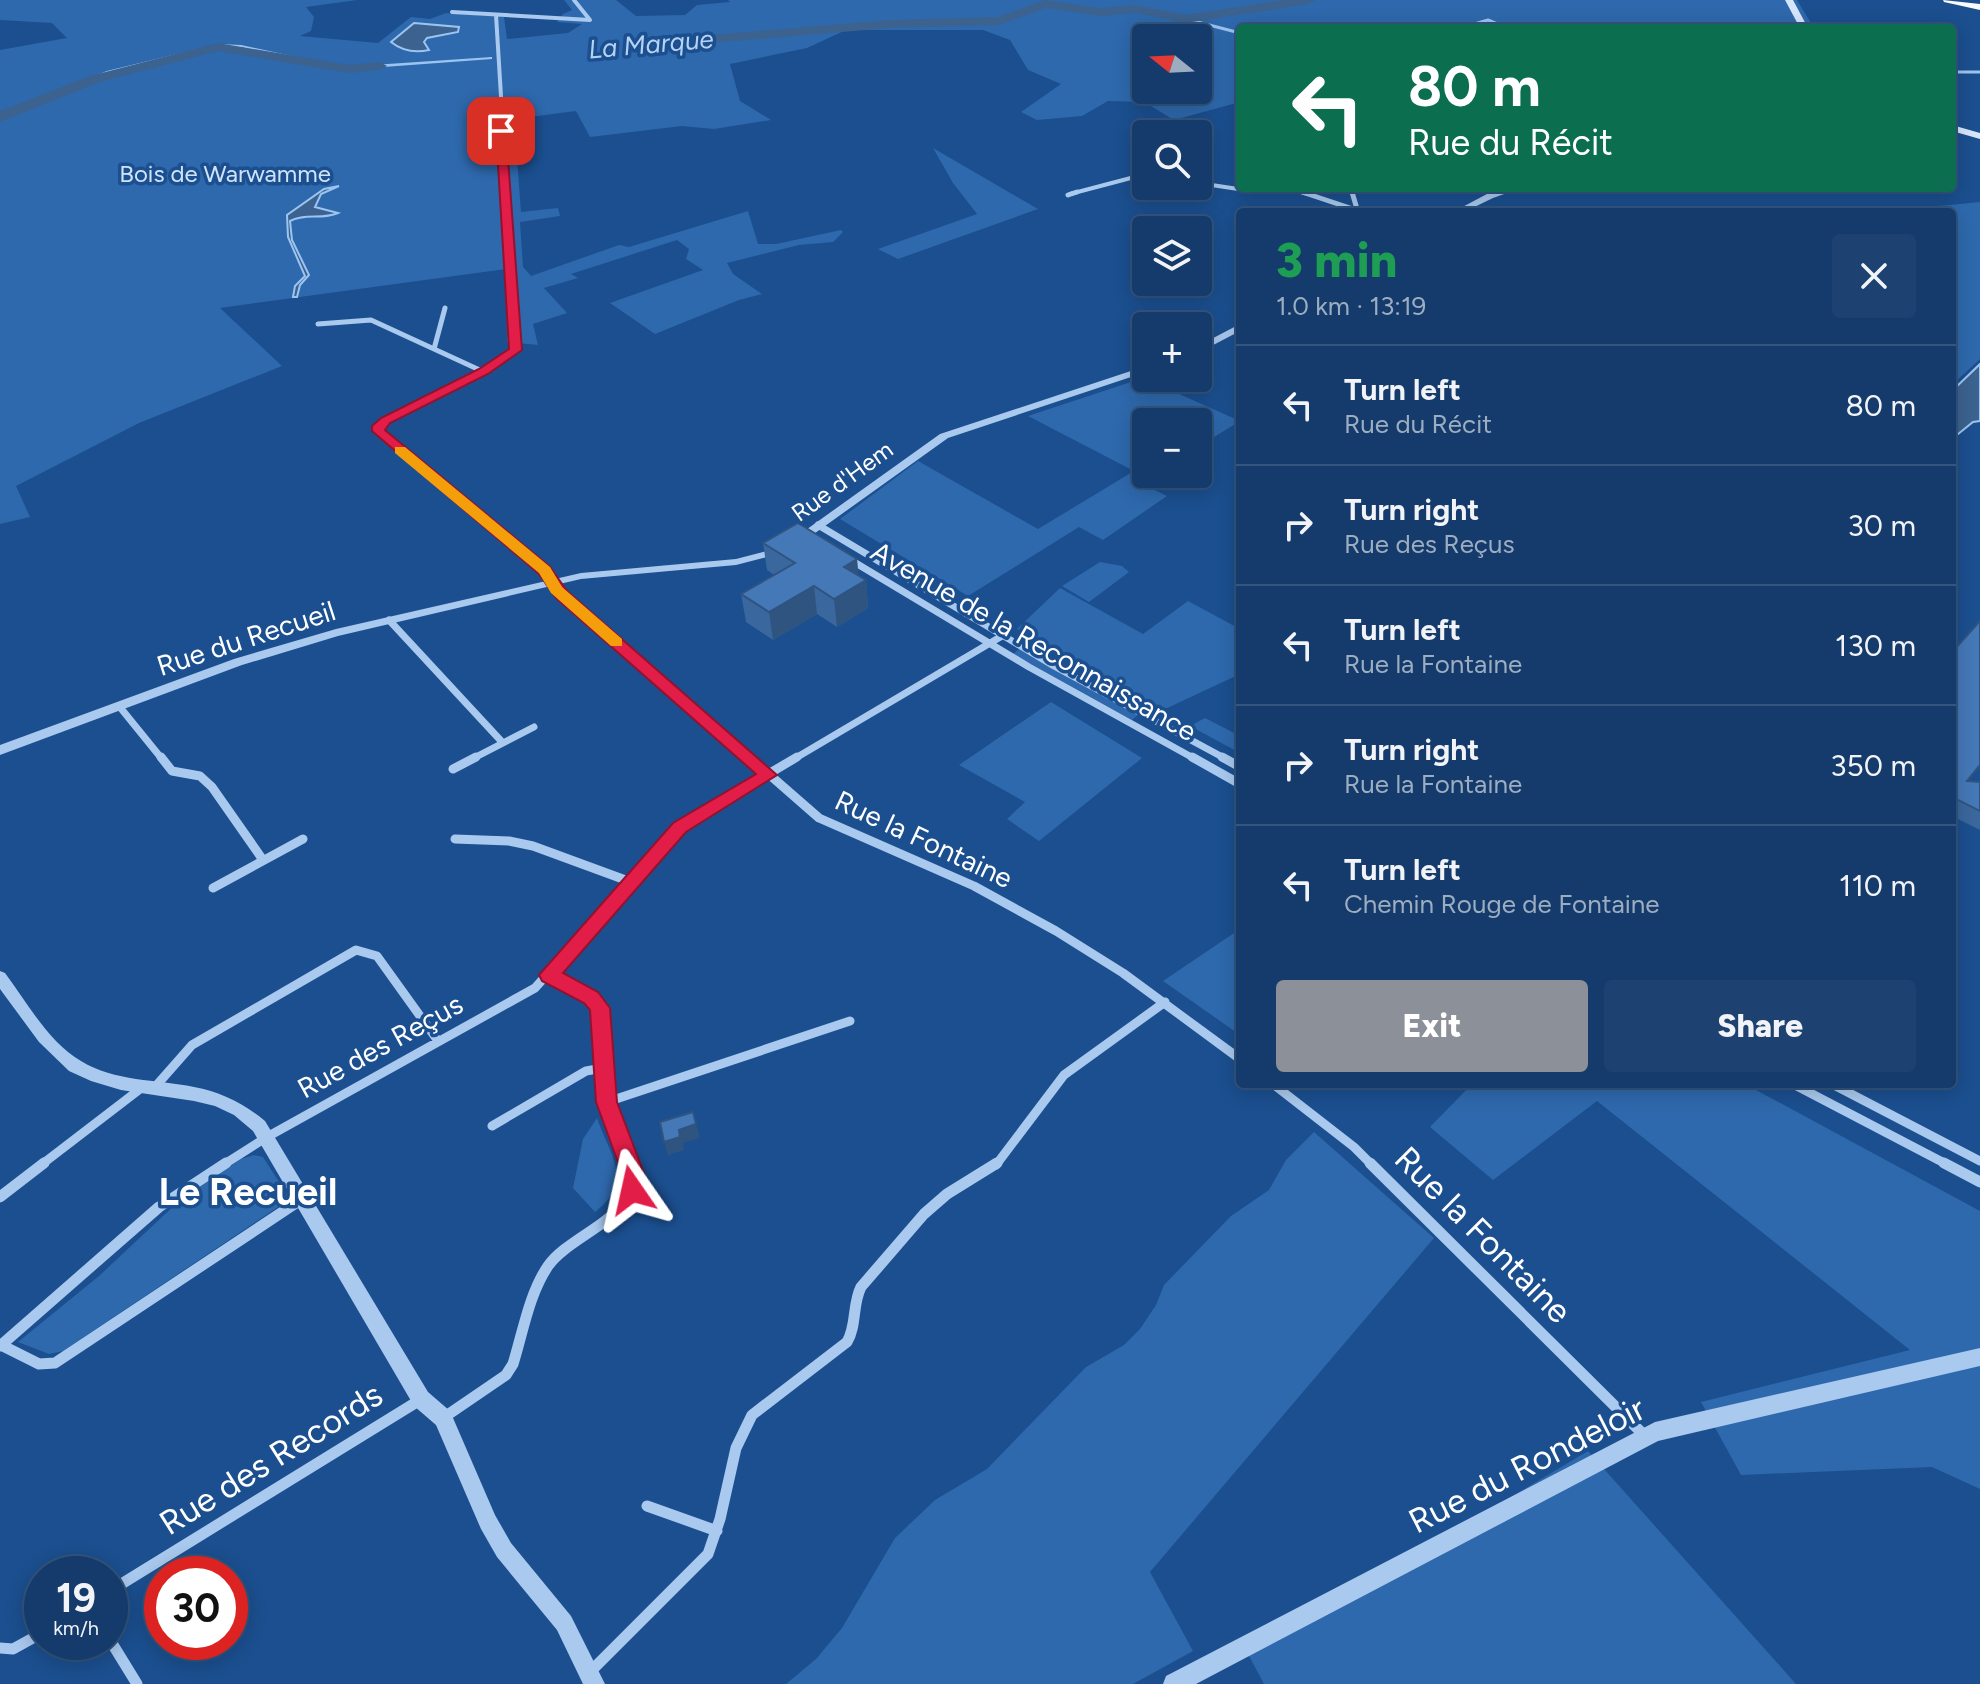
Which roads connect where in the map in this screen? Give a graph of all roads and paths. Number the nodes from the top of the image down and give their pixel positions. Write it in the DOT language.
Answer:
graph roads {
  1 [pos="574,0"];
  2 [pos="1789,0"];
  3 [pos="1948,0"];
  4 [pos="1980,7"];
  5 [pos="452,12"];
  6 [pos="496,15"];
  7 [pos="1802,24"];
  8 [pos="1956,130"];
  9 [pos="1980,136"];
  10 [pos="1132,178"];
  11 [pos="1212,185"];
  12 [pos="1236,189"];
  13 [pos="1301,192"];
  14 [pos="1504,192"];
  15 [pos="1068,195"];
  16 [pos="1351,208"];
  17 [pos="1465,208"];
  18 [pos="445,308"];
  19 [pos="318,324"];
  20 [pos="1236,329"];
  21 [pos="1212,342"];
  22 [pos="434,349"];
  23 [pos="484,372"];
  24 [pos="1132,374"];
  25 [pos="818,525"];
  26 [pos="845,557"];
  27 [pos="552,582"];
  28 [pos="389,620"];
  29 [pos="1002,636"];
  30 [pos="991,644"];
  31 [pos="119,706"];
  32 [pos="534,727"];
  33 [pos="503,743"];
  34 [pos="4,748"];
  35 [pos="1236,765"];
  36 [pos="453,769"];
  37 [pos="768,775"];
  38 [pos="1236,782"];
  39 [pos="303,839"];
  40 [pos="455,839"];
  41 [pos="263,860"];
  42 [pos="631,882"];
  43 [pos="213,888"];
  44 [pos="549,975"];
  45 [pos="0,977"];
  46 [pos="1165,1002"];
  47 [pos="850,1021"];
  48 [pos="438,1041"];
  49 [pos="1236,1056"];
  50 [pos="603,1068"];
  51 [pos="150,1086"];
  52 [pos="1278,1088"];
  53 [pos="1801,1088"];
  54 [pos="1840,1088"];
  55 [pos="607,1102"];
  56 [pos="492,1126"];
  57 [pos="267,1137"];
  58 [pos="1980,1161"];
  59 [pos="1980,1182"];
  60 [pos="0,1197"];
  61 [pos="303,1198"];
  62 [pos="0,1345"];
  63 [pos="1980,1357"];
  64 [pos="421,1399"];
  65 [pos="443,1418"];
  66 [pos="1645,1436"];
  67 [pos="647,1506"];
  68 [pos="717,1531"];
  69 [pos="128,1580"];
  70 [pos="24,1643"];
  71 [pos="0,1648"];
  72 [pos="122,1660"];
  73 [pos="591,1678"];
  74 [pos="137,1684"];
  75 [pos="1174,1684"];
  1 -- 6 [label="street"];
  2 -- 7 [label="main road"];
  3 -- 4 [label="highway"];
  5 -- 6 [label="street"];
  6 -- 23 [label="street, Rue la Fontaine"];
  8 -- 9 [label="main road"];
  10 -- 15 [label="street"];
  11 -- 12 [label="street"];
  13 -- 16 [label="street"];
  14 -- 17 [label="street"];
  18 -- 22 [label="street"];
  19 -- 22 [label="street"];
  20 -- 21 [label="street"];
  22 -- 23 [label="street"];
  23 -- 27 [label="street, Rue la Fontaine"];
  24 -- 25 [label="street, Rue d'Hem"];
  25 -- 27 [label="street, Rue d'Hem"];
  25 -- 29 [label="street, Avenue de la Reconnaissance"];
  26 -- 30 [label="street, Avenue de la Reconnaissance"];
  27 -- 28 [label="street, Rue du Recueil"];
  27 -- 37 [label="street, Rue la Fontaine"];
  28 -- 31 [label="street, Rue du Recueil"];
  28 -- 33 [label="street"];
  29 -- 30 [label="street, Rue des Reçus"];
  29 -- 35 [label="street, Avenue de la Reconnaissance"];
  30 -- 37 [label="street, Rue des Reçus"];
  30 -- 38 [label="street, Avenue de la Reconnaissance"];
  31 -- 34 [label="street, Rue du Recueil"];
  31 -- 41 [label="street"];
  32 -- 33 [label="street"];
  33 -- 36 [label="street"];
  37 -- 42 [label="street, Rue des Reçus"];
  37 -- 46 [label="street, Rue la Fontaine"];
  39 -- 41 [label="street"];
  40 -- 42 [label="street"];
  41 -- 43 [label="street"];
  42 -- 44 [label="street, Rue des Reçus"];
  44 -- 48 [label="street, Rue des Reçus"];
  44 -- 50 [label="street"];
  45 -- 51 [label="street"];
  46 -- 49 [label="street, Rue la Fontaine"];
  46 -- 68 [label="street"];
  47 -- 55 [label="street"];
  48 -- 51 [label="street"];
  48 -- 57 [label="street, Rue des Reçus"];
  50 -- 55 [label="street"];
  50 -- 56 [label="street"];
  51 -- 57 [label="street"];
  51 -- 60 [label="street"];
  52 -- 66 [label="street, Rue la Fontaine"];
  53 -- 59 [label="street"];
  54 -- 58 [label="street"];
  55 -- 65 [label="street"];
  57 -- 61 [label="street"];
  57 -- 62 [label="street, Rue des Reçus"];
  61 -- 62 [label="street"];
  61 -- 64 [label="street"];
  63 -- 66 [label="street, Rue du Rondeloir"];
  64 -- 65 [label="street"];
  64 -- 69 [label="street, Rue des Records"];
  65 -- 73 [label="street"];
  66 -- 75 [label="street, Rue du Rondeloir"];
  67 -- 68 [label="street"];
  68 -- 73 [label="street"];
  70 -- 71 [label="street"];
  72 -- 74 [label="street"];
}
